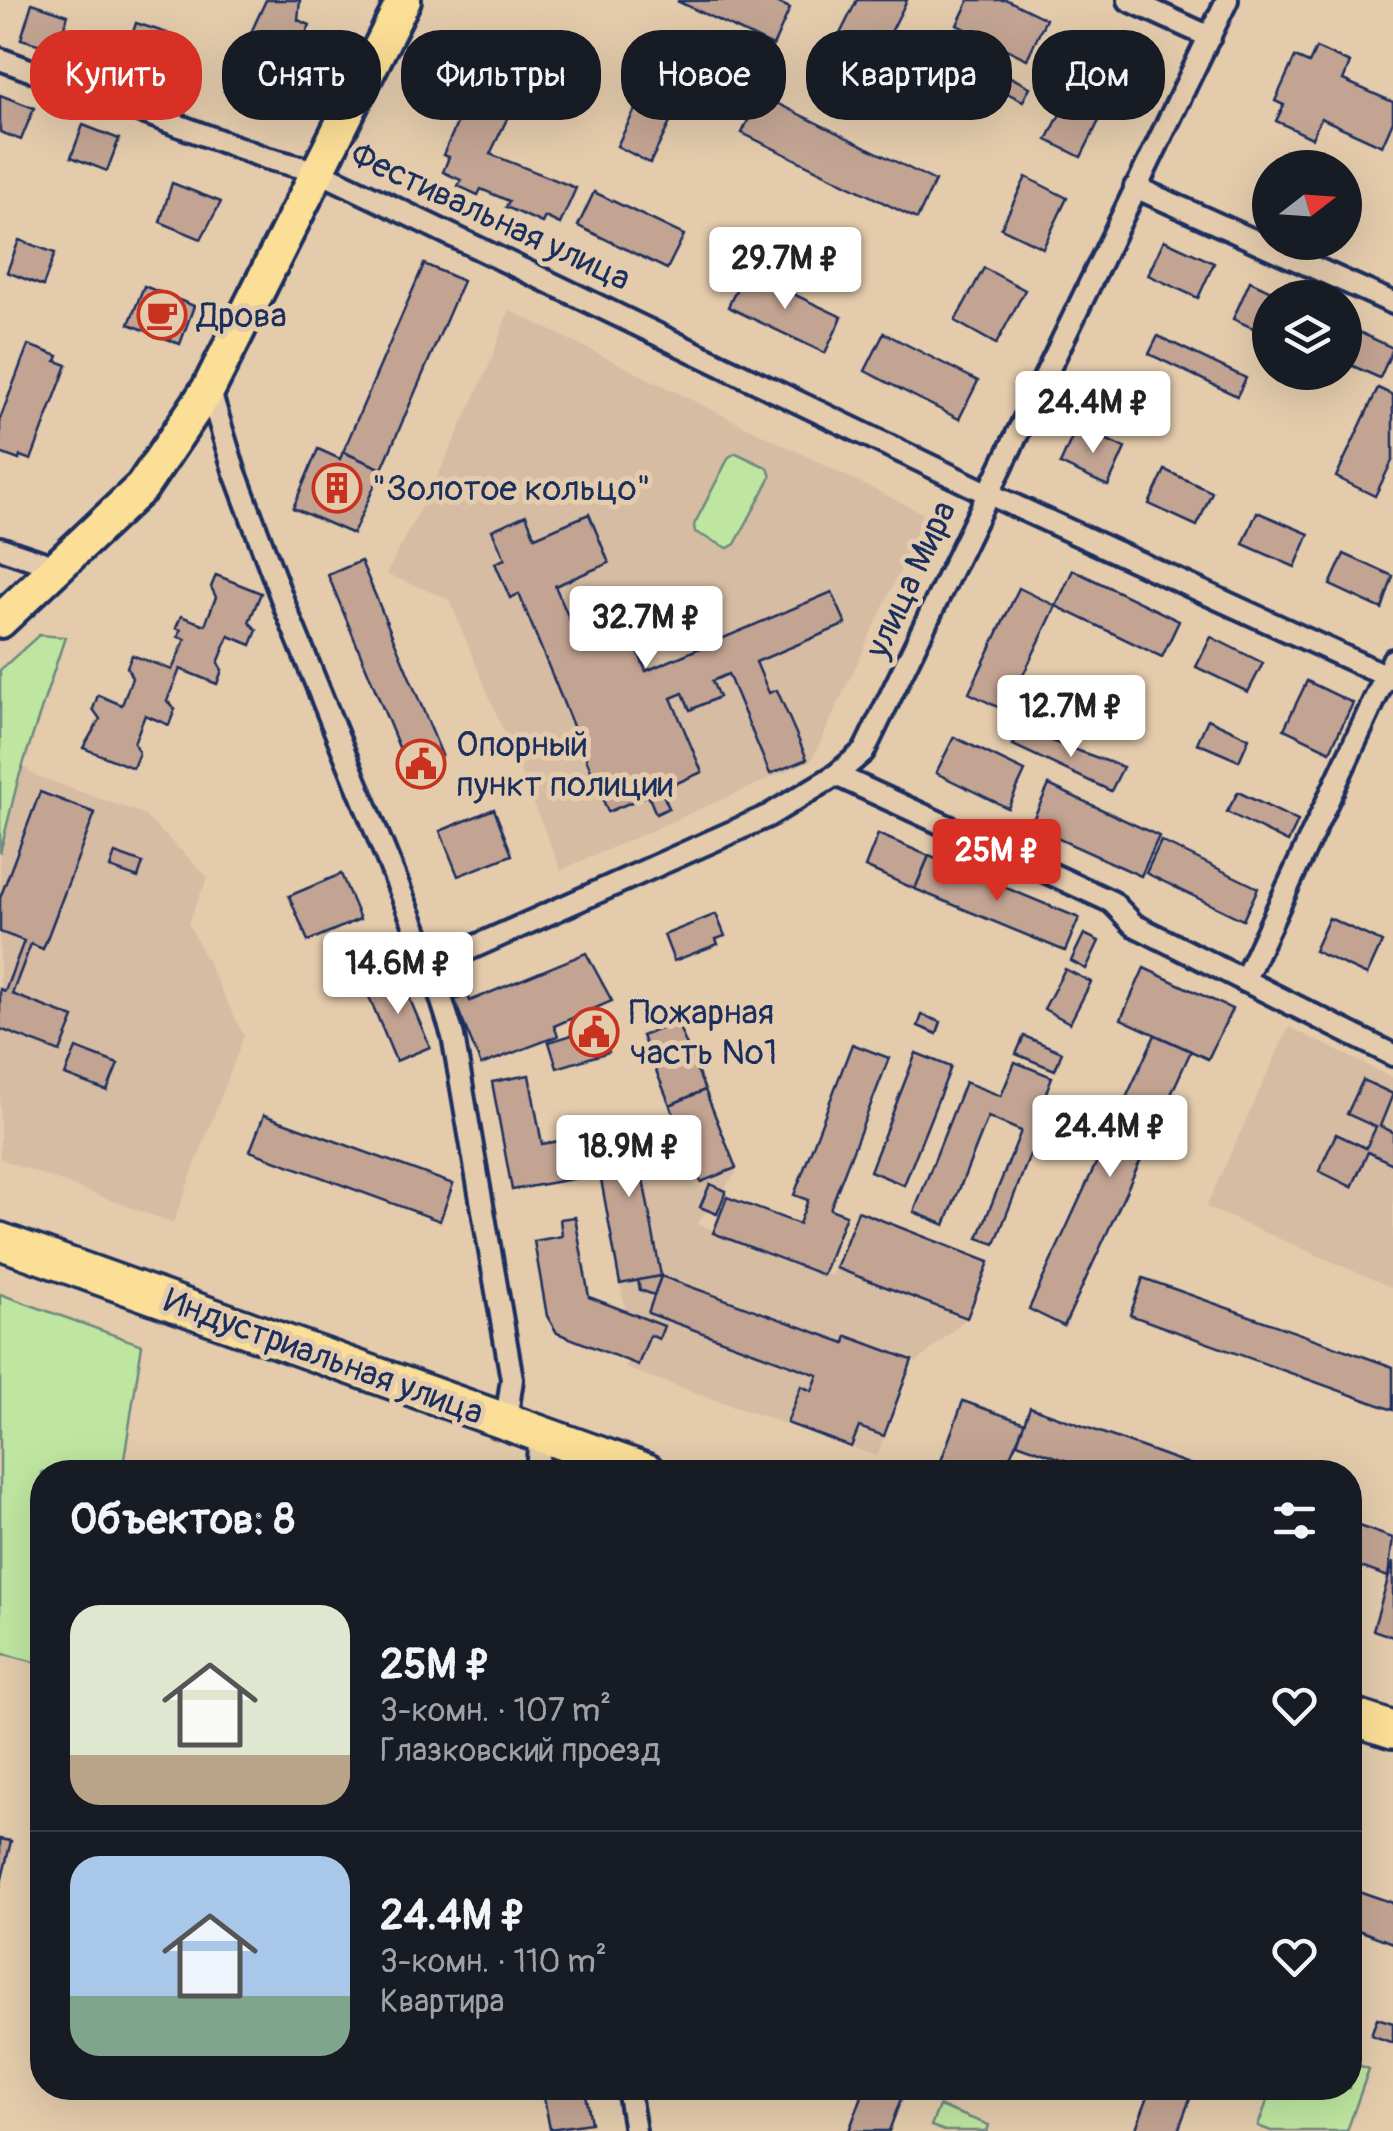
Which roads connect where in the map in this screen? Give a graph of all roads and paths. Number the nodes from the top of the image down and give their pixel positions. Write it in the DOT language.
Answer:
graph roads {
  1 [pos="404,0"];
  2 [pos="1129,0"];
  3 [pos="1227,0"];
  4 [pos="1210,37"];
  5 [pos="0,59"];
  6 [pos="320,172"];
  7 [pos="1135,188"];
  8 [pos="1393,303"];
  9 [pos="209,388"];
  10 [pos="987,492"];
  11 [pos="0,548"];
  12 [pos="60,568"];
  13 [pos="0,620"];
  14 [pos="1390,671"];
  15 [pos="836,775"];
  16 [pos="431,966"];
  17 [pos="1244,980"];
  18 [pos="1393,1055"];
  19 [pos="0,1240"];
  20 [pos="506,1421"];
  21 [pos="540,1434"];
  22 [pos="538,1460"];
  23 [pos="613,1460"];
  24 [pos="1362,1720"];
  25 [pos="1393,1730"];
  26 [pos="630,2100"];
  27 [pos="635,2131"];
  1 -- 6 [label="main road"];
  2 -- 4 [label="street"];
  3 -- 4 [label="street, улица Мира"];
  4 -- 7 [label="street, улица Мира"];
  5 -- 6 [label="street, Фестивальная улица"];
  6 -- 9 [label="main road"];
  6 -- 10 [label="street, Фестивальная улица"];
  7 -- 8 [label="street"];
  7 -- 10 [label="street, улица Мира"];
  9 -- 12 [label="main road"];
  9 -- 16 [label="street"];
  10 -- 14 [label="street, Фестивальная улица"];
  10 -- 15 [label="street, улица Мира"];
  11 -- 12 [label="street"];
  12 -- 13 [label="main road"];
  14 -- 17 [label="street"];
  15 -- 16 [label="street, улица Мира"];
  15 -- 17 [label="street"];
  16 -- 20 [label="street"];
  17 -- 18 [label="street"];
  19 -- 20 [label="highway, Индустриальная улица"];
  20 -- 21 [label="highway, Индустриальная улица"];
  21 -- 22 [label="street"];
  21 -- 23 [label="highway, Индустриальная улица"];
  24 -- 25 [label="highway"];
  26 -- 27 [label="street"];
}
